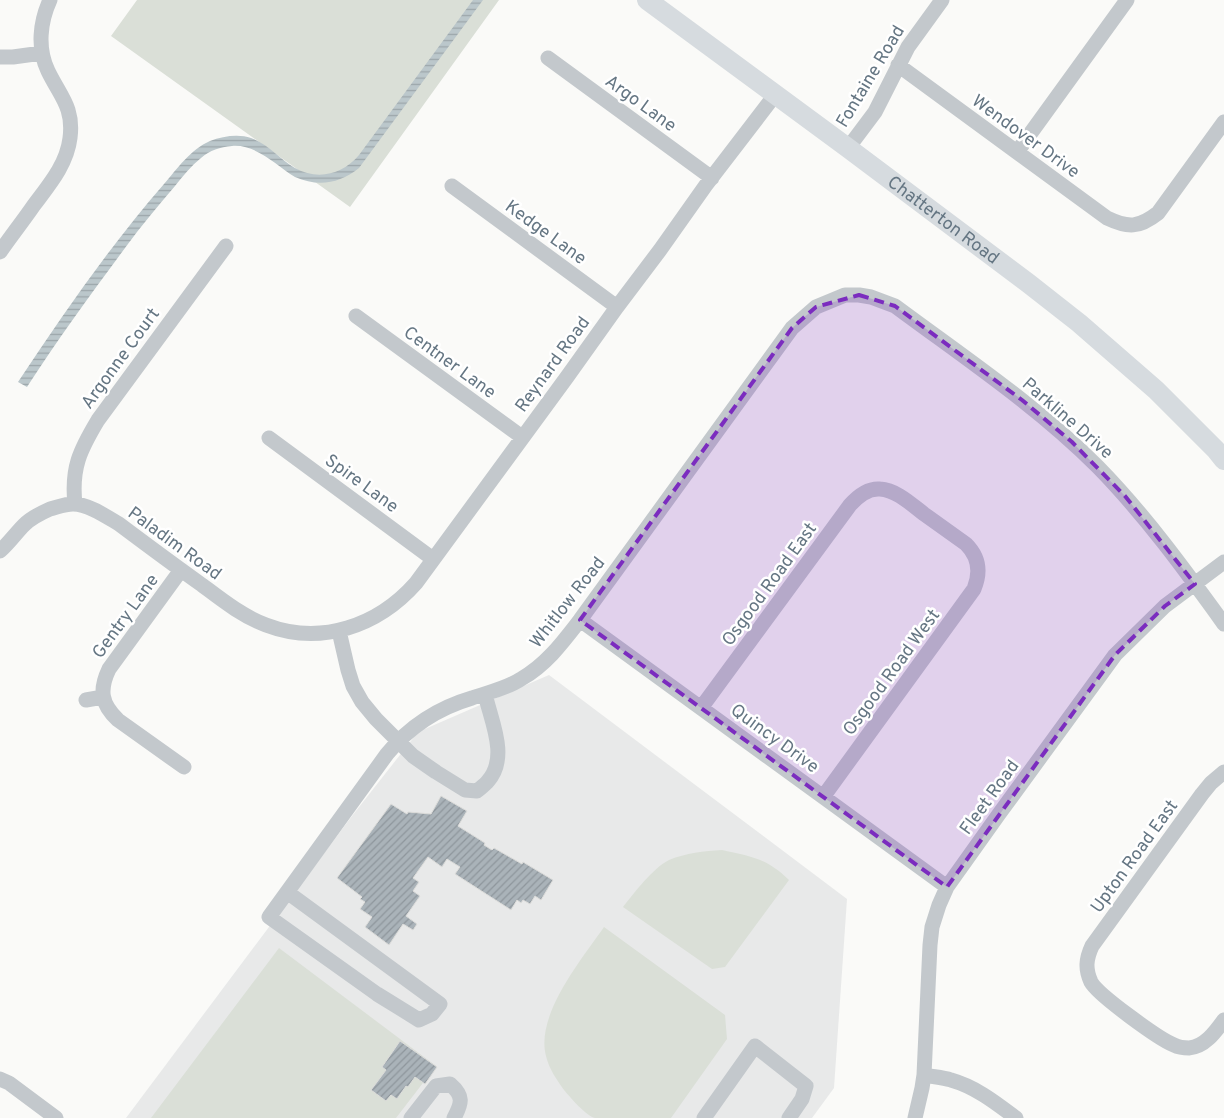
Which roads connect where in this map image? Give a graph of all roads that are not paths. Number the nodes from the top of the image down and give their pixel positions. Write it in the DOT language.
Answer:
graph roads {
  1 [pos="50,0"];
  2 [pos="647,0"];
  3 [pos="942,0"];
  4 [pos="1126,0"];
  5 [pos="42,53"];
  6 [pos="0,57"];
  7 [pos="548,58"];
  8 [pos="898,66"];
  9 [pos="775,95"];
  10 [pos="1224,122"];
  11 [pos="848,148"];
  12 [pos="1017,152"];
  13 [pos="712,178"];
  14 [pos="452,186"];
  15 [pos="226,246"];
  16 [pos="0,252"];
  17 [pos="845,296"];
  18 [pos="616,307"];
  19 [pos="356,316"];
  20 [pos="522,437"];
  21 [pos="269,438"];
  22 [pos="1224,460"];
  23 [pos="873,489"];
  24 [pos="75,504"];
  25 [pos="0,551"];
  26 [pos="433,559"];
  27 [pos="1224,562"];
  28 [pos="181,570"];
  29 [pos="1195,584"];
  30 [pos="580,620"];
  31 [pos="1224,624"];
  32 [pos="339,631"];
  33 [pos="485,694"];
  34 [pos="103,697"];
  35 [pos="86,700"];
  36 [pos="701,708"];
  37 [pos="398,740"];
  38 [pos="184,767"];
  39 [pos="1224,772"];
  40 [pos="823,796"];
  41 [pos="947,887"];
  42 [pos="287,892"];
  43 [pos="1224,1020"];
  44 [pos="924,1075"];
  45 [pos="0,1080"];
  46 [pos="56,1118"];
  47 [pos="411,1118"];
  48 [pos="454,1118"];
  49 [pos="704,1118"];
  50 [pos="789,1118"];
  51 [pos="915,1118"];
  52 [pos="1016,1118"];
  1 -- 5 [label="street"];
  2 -- 9 [label="main road, Chatterton Road"];
  3 -- 8 [label="street, Fontaine Road"];
  4 -- 12 [label="street"];
  5 -- 6 [label="street"];
  5 -- 16 [label="street"];
  7 -- 13 [label="street, Argo Lane"];
  8 -- 11 [label="street, Fontaine Road"];
  8 -- 12 [label="street, Wendover Drive"];
  9 -- 11 [label="main road, Chatterton Road"];
  9 -- 13 [label="street, Reynard Road"];
  10 -- 12 [label="street, Wendover Drive"];
  11 -- 22 [label="main road, Chatterton Road"];
  13 -- 18 [label="street, Reynard Road"];
  14 -- 18 [label="street, Kedge Lane"];
  15 -- 24 [label="street, Argonne Court"];
  17 -- 29 [label="street, Parkline Drive"];
  17 -- 30 [label="street, Whitlow Road"];
  18 -- 20 [label="street, Reynard Road"];
  19 -- 20 [label="street, Centner Lane"];
  20 -- 26 [label="street, Reynard Road"];
  21 -- 26 [label="street, Spire Lane"];
  23 -- 36 [label="street, Osgood Road East"];
  23 -- 40 [label="street, Osgood Road West"];
  24 -- 25 [label="street"];
  24 -- 28 [label="street, Paladim Road"];
  26 -- 32 [label="street, Reynard Road"];
  27 -- 29 [label="street, Fleet Road"];
  28 -- 32 [label="street, Paladim Road"];
  28 -- 34 [label="street, Gentry Lane"];
  29 -- 31 [label="street, Parkline Drive"];
  29 -- 41 [label="street, Fleet Road"];
  30 -- 33 [label="street, Whitlow Road"];
  30 -- 36 [label="street, Quincy Drive"];
  32 -- 37 [label="street"];
  33 -- 37 [label="street, Whitlow Road"];
  33 -- 37 [label="street"];
  34 -- 35 [label="street"];
  34 -- 38 [label="street"];
  36 -- 40 [label="street, Quincy Drive"];
  37 -- 42 [label="street, Whitlow Road"];
  39 -- 43 [label="street, Upton Road East"];
  40 -- 41 [label="street, Quincy Drive"];
  41 -- 44 [label="street, Fleet Road"];
  42 -- 42 [label="street, Whitlow Road"];
  44 -- 51 [label="street, Fleet Road"];
  44 -- 52 [label="street"];
  45 -- 46 [label="street"];
  47 -- 48 [label="street"];
  49 -- 50 [label="street"];
}
